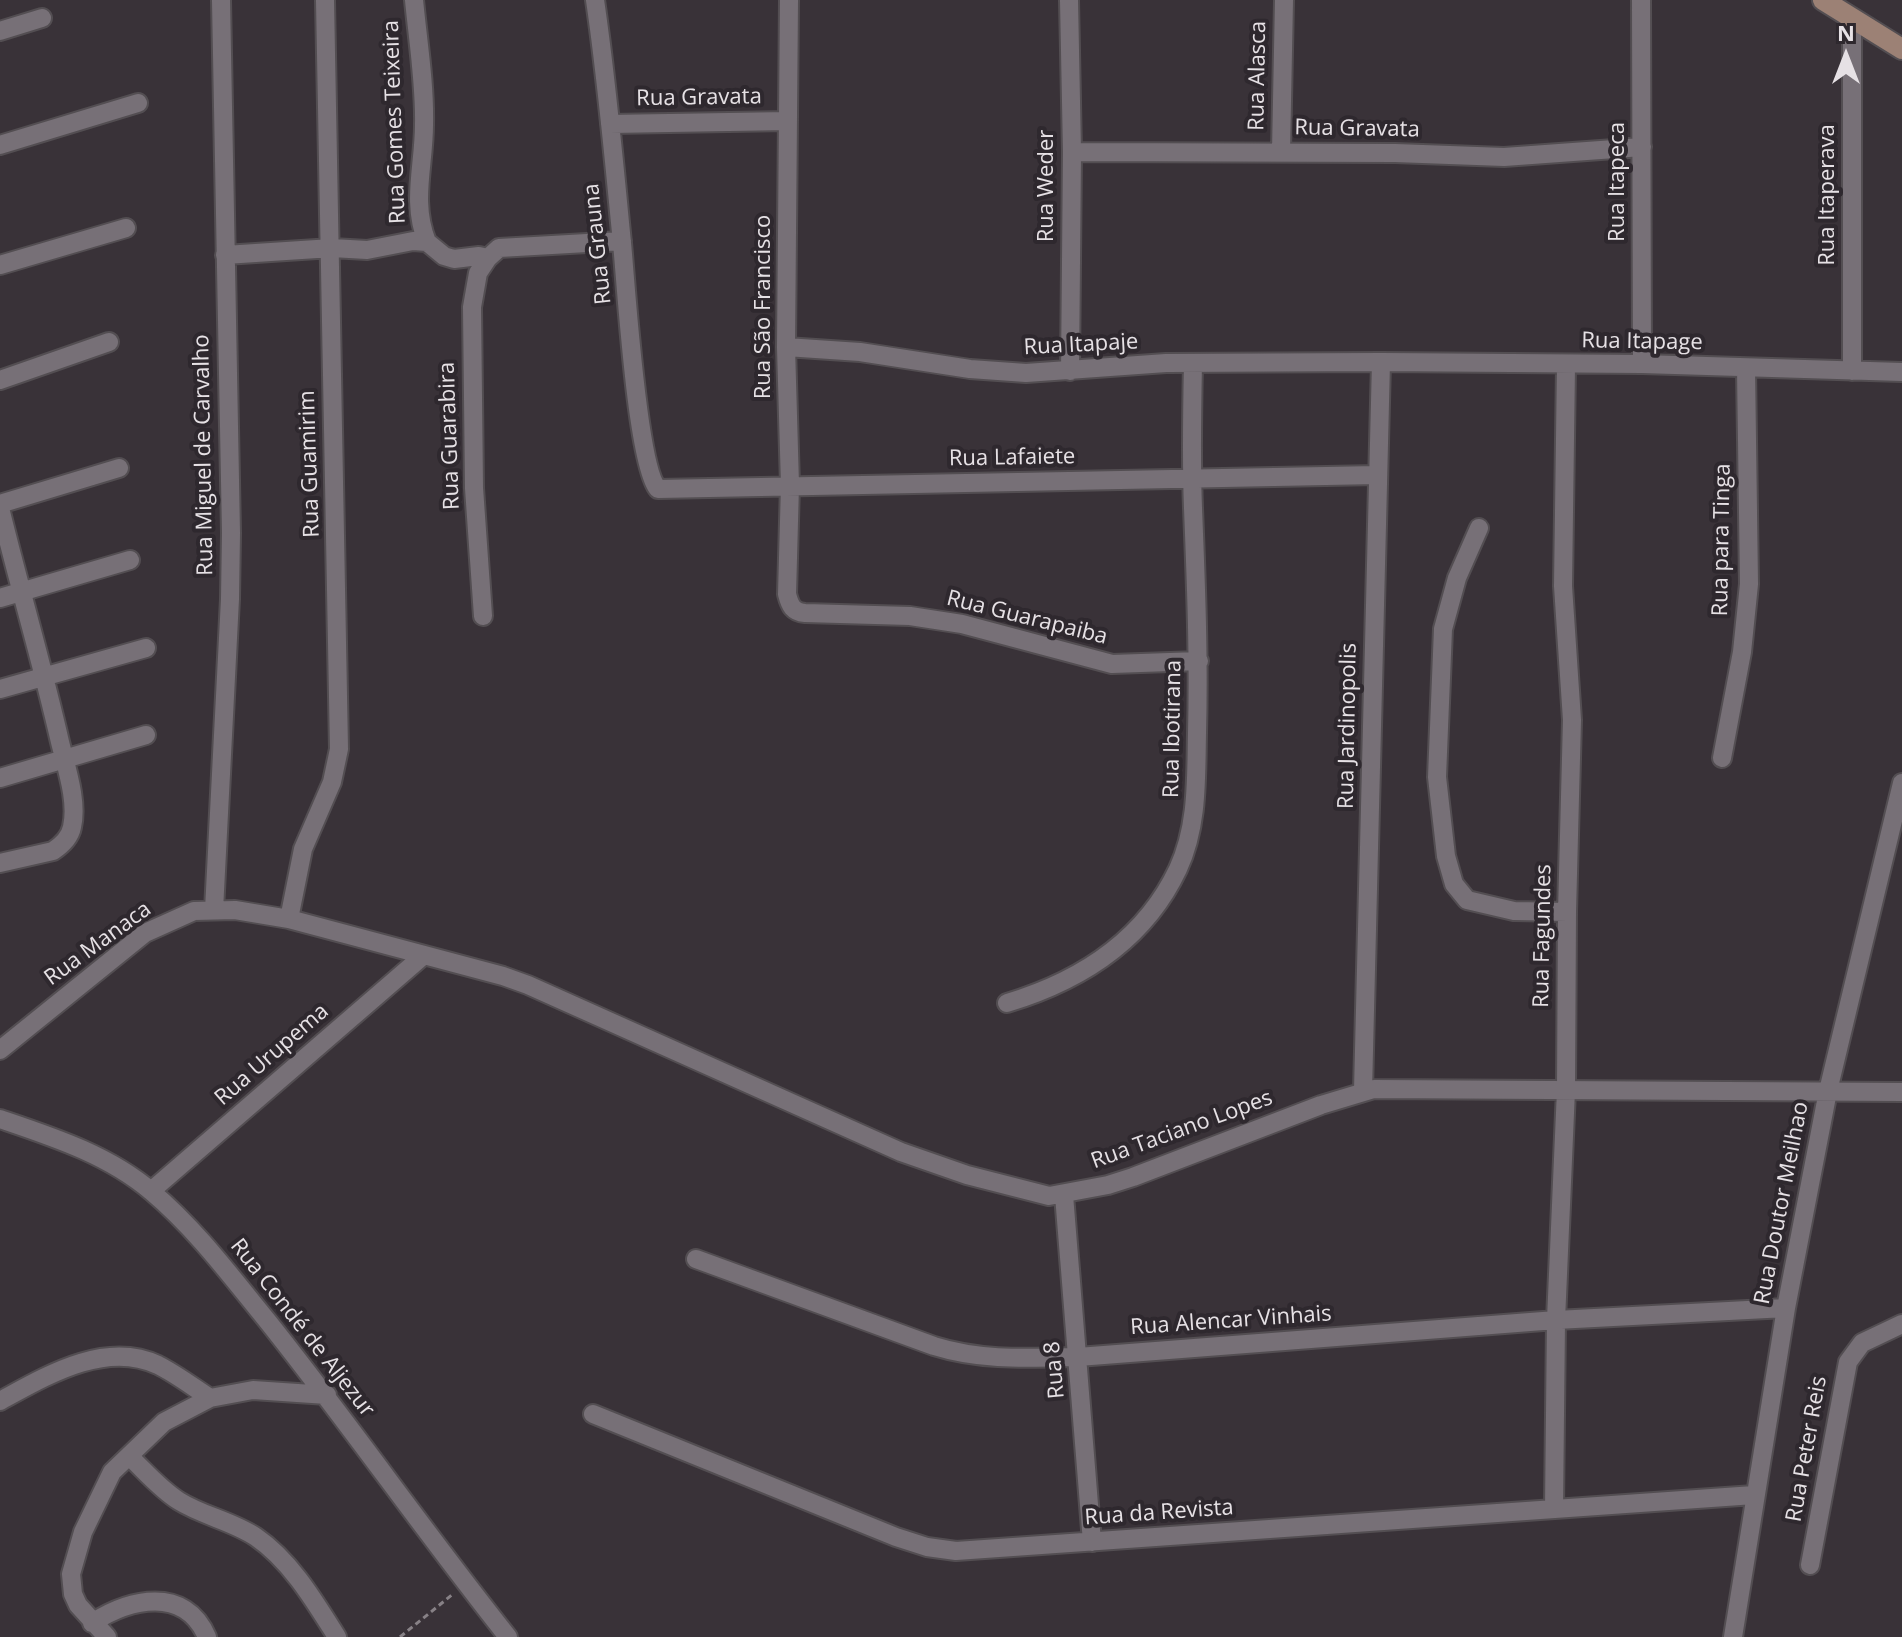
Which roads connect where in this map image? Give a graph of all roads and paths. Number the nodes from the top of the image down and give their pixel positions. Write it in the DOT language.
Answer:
graph roads {
  1 [pos="221,0"];
  2 [pos="325,0"];
  3 [pos="414,0"];
  4 [pos="595,0"];
  5 [pos="789,0"];
  6 [pos="1069,0"];
  7 [pos="1284,0"];
  8 [pos="1641,0"];
  9 [pos="1823,0"];
  10 [pos="42,18"];
  11 [pos="1852,19"];
  12 [pos="0,31"];
  13 [pos="1902,49"];
  14 [pos="138,103"];
  15 [pos="788,121"];
  16 [pos="610,124"];
  17 [pos="0,145"];
  18 [pos="1642,147"];
  19 [pos="1072,152"];
  20 [pos="1281,152"];
  21 [pos="126,228"];
  22 [pos="622,241"];
  23 [pos="427,242"];
  24 [pos="332,248"];
  25 [pos="225,255"];
  26 [pos="488,258"];
  27 [pos="0,265"];
  28 [pos="109,342"];
  29 [pos="786,347"];
  30 [pos="1381,362"];
  31 [pos="1193,363"];
  32 [pos="1642,364"];
  33 [pos="1566,365"];
  34 [pos="1746,368"];
  35 [pos="1070,371"];
  36 [pos="1852,371"];
  37 [pos="1902,372"];
  38 [pos="0,380"];
  39 [pos="119,468"];
  40 [pos="1377,475"];
  41 [pos="1191,479"];
  42 [pos="652,482"];
  43 [pos="790,485"];
  44 [pos="0,506"];
  45 [pos="1479,528"];
  46 [pos="130,560"];
  47 [pos="21,592"];
  48 [pos="0,598"];
  49 [pos="797,612"];
  50 [pos="483,616"];
  51 [pos="146,648"];
  52 [pos="1199,661"];
  53 [pos="45,677"];
  54 [pos="0,689"];
  55 [pos="146,735"];
  56 [pos="1722,758"];
  57 [pos="64,759"];
  58 [pos="0,778"];
  59 [pos="1902,783"];
  60 [pos="0,863"];
  61 [pos="214,910"];
  62 [pos="1567,912"];
  63 [pos="289,919"];
  64 [pos="424,955"];
  65 [pos="1007,1003"];
  66 [pos="0,1050"];
  67 [pos="1566,1090"];
  68 [pos="1363,1091"];
  69 [pos="1828,1091"];
  70 [pos="1902,1092"];
  71 [pos="0,1119"];
  72 [pos="151,1191"];
  73 [pos="1064,1195"];
  74 [pos="696,1259"];
  75 [pos="1786,1308"];
  76 [pos="1556,1320"];
  77 [pos="1902,1324"];
  78 [pos="1078,1357"];
  79 [pos="327,1395"];
  80 [pos="210,1398"];
  81 [pos="0,1401"];
  82 [pos="593,1414"];
  83 [pos="129,1456"];
  84 [pos="1754,1495"];
  85 [pos="1554,1509"];
  86 [pos="1092,1542"];
  87 [pos="1810,1565"];
  88 [pos="466,1583"];
  89 [pos="92,1623"];
  90 [pos="107,1637"];
  91 [pos="207,1637"];
  92 [pos="337,1637"];
  93 [pos="400,1637"];
  94 [pos="508,1637"];
  95 [pos="1733,1637"];
  1 -- 25 [label="street, Rua Miguel de Carvalho"];
  2 -- 24 [label="street, Rua Guamirim"];
  3 -- 23 [label="street, Rua Gomes Teixeira"];
  4 -- 16 [label="street, Rua Grauna"];
  5 -- 15 [label="street, Rua São Francisco"];
  6 -- 19 [label="street, Rua Weder"];
  7 -- 20 [label="street, Rua Alasca"];
  8 -- 18 [label="street, Rua Itapeca"];
  9 -- 11 [label="street"];
  10 -- 12 [label="street"];
  11 -- 13 [label="street"];
  11 -- 36 [label="street, Rua Itaperava"];
  14 -- 17 [label="street"];
  15 -- 16 [label="street, Rua Gravata"];
  15 -- 29 [label="street, Rua São Francisco"];
  16 -- 22 [label="street, Rua Grauna"];
  18 -- 20 [label="street, Rua Gravata"];
  18 -- 32 [label="street, Rua Itapeca"];
  19 -- 20 [label="street, Rua Gravata"];
  19 -- 35 [label="street, Rua Weder"];
  21 -- 27 [label="street"];
  22 -- 26 [label="street"];
  22 -- 42 [label="street, Rua Grauna"];
  23 -- 24 [label="street"];
  23 -- 26 [label="street"];
  24 -- 25 [label="street"];
  24 -- 63 [label="street, Rua Guamirim"];
  25 -- 61 [label="street, Rua Miguel de Carvalho"];
  26 -- 50 [label="street, Rua Guarabira"];
  28 -- 38 [label="street"];
  29 -- 35 [label="street, Rua Itapaje"];
  29 -- 43 [label="street, Rua São Francisco"];
  30 -- 31 [label="street, Rua Itapaje"];
  30 -- 33 [label="street, Rua Itapage"];
  30 -- 40 [label="street, Rua Jardinopolis"];
  31 -- 35 [label="street, Rua Itapaje"];
  31 -- 41 [label="street, Rua Ibotirana"];
  32 -- 33 [label="street, Rua Itapage"];
  32 -- 34 [label="street, Rua Itapage"];
  33 -- 62 [label="street, Rua Fagundes"];
  34 -- 36 [label="street, Rua Itapage"];
  34 -- 56 [label="street, Rua para Tinga"];
  36 -- 37 [label="street, Rua Itapage"];
  39 -- 44 [label="street"];
  40 -- 41 [label="street, Rua Lafaiete"];
  40 -- 68 [label="street, Rua Jardinopolis"];
  41 -- 43 [label="street, Rua Lafaiete"];
  41 -- 52 [label="street, Rua Ibotirana"];
  42 -- 43 [label="street, Rua Lafaiete"];
  43 -- 49 [label="street, Rua São Francisco"];
  44 -- 47 [label="street"];
  45 -- 62 [label="street"];
  46 -- 47 [label="street"];
  47 -- 48 [label="street"];
  47 -- 53 [label="street"];
  49 -- 52 [label="street, Rua Guarapaiba"];
  51 -- 53 [label="street"];
  52 -- 65 [label="street, Rua Ibotirana"];
  53 -- 54 [label="street"];
  53 -- 57 [label="street"];
  55 -- 57 [label="street"];
  57 -- 58 [label="street"];
  57 -- 60 [label="street"];
  59 -- 69 [label="street, Rua Doutor Meilhao"];
  61 -- 63 [label="street, Rua Manaca"];
  61 -- 66 [label="street, Rua Manaca"];
  62 -- 67 [label="street, Rua Fagundes"];
  63 -- 64 [label="street, Rua Manaca"];
  64 -- 72 [label="street, Rua Urupema"];
  64 -- 73 [label="street, Rua Taciano Lopes"];
  67 -- 68 [label="street, Rua Taciano Lopes"];
  67 -- 69 [label="street, Rua Taciano Lopes"];
  67 -- 76 [label="street, Rua Fagundes"];
  68 -- 73 [label="street, Rua Taciano Lopes"];
  69 -- 70 [label="street, Rua Taciano Lopes"];
  69 -- 75 [label="street, Rua Doutor Meilhao"];
  71 -- 72 [label="street, Rua Condé de Aljezur"];
  72 -- 79 [label="street, Rua Condé de Aljezur"];
  73 -- 78 [label="street, Rua 8"];
  74 -- 78 [label="street, Rua Alencar Vinhais"];
  75 -- 76 [label="street, Rua Alencar Vinhais"];
  75 -- 84 [label="street, Rua Doutor Meilhao"];
  76 -- 78 [label="street, Rua Alencar Vinhais"];
  76 -- 85 [label="street, Rua Fagundes"];
  77 -- 87 [label="street, Rua Peter Reis"];
  78 -- 86 [label="street, Rua 8"];
  79 -- 80 [label="street"];
  79 -- 88 [label="street, Rua Condé de Aljezur"];
  80 -- 81 [label="street"];
  80 -- 83 [label="street"];
  82 -- 86 [label="street, Rua da Revista"];
  83 -- 89 [label="street"];
  83 -- 92 [label="street"];
  84 -- 85 [label="street, Rua da Revista"];
  84 -- 95 [label="street, Rua Doutor Meilhao"];
  85 -- 86 [label="street, Rua da Revista"];
  88 -- 93 [label="path"];
  88 -- 94 [label="street, Rua Condé de Aljezur"];
  89 -- 90 [label="street"];
  89 -- 91 [label="street"];
}
